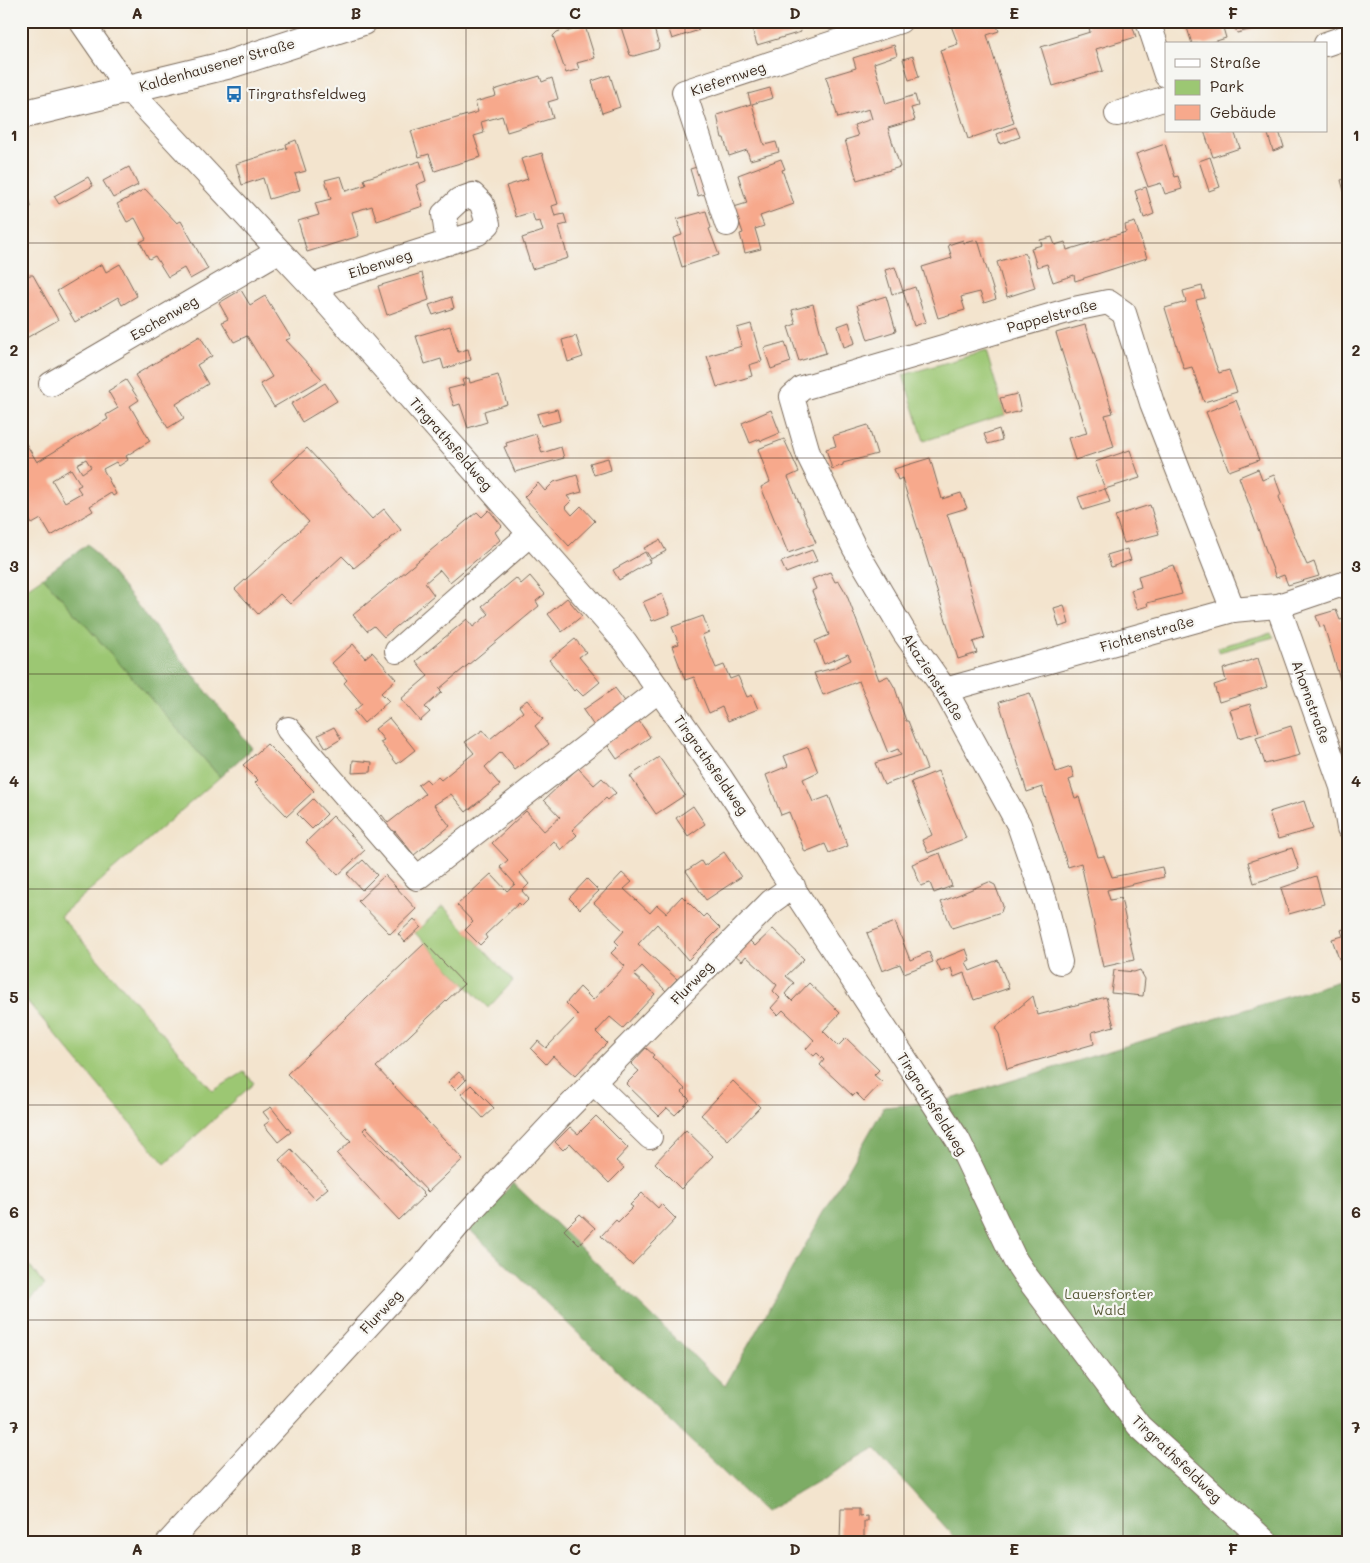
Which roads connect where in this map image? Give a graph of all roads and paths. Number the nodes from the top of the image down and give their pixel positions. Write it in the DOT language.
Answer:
graph roads {
  1 [pos="81,21"];
  2 [pos="363,21"];
  3 [pos="900,21"];
  4 [pos="1148,21"];
  5 [pos="1349,36"];
  6 [pos="1328,43"];
  7 [pos="1165,73"];
  8 [pos="128,90"];
  9 [pos="1165,98"];
  10 [pos="1117,114"];
  11 [pos="21,115"];
  12 [pos="727,224"];
  13 [pos="448,243"];
  14 [pos="277,252"];
  15 [pos="312,286"];
  16 [pos="51,384"];
  17 [pos="792,397"];
  18 [pos="530,534"];
  19 [pos="1349,582"];
  20 [pos="1278,606"];
  21 [pos="1233,610"];
  22 [pos="397,651"];
  23 [pos="658,690"];
  24 [pos="945,690"];
  25 [pos="288,729"];
  26 [pos="1349,828"];
  27 [pos="792,886"];
  28 [pos="1060,962"];
  29 [pos="594,1084"];
  30 [pos="650,1137"];
  31 [pos="170,1542"];
  32 [pos="1266,1542"];
  1 -- 8 [label="street, Tirgrathsfeldweg"];
  2 -- 8 [label="main road, Kaldenhausener Straße"];
  3 -- 12 [label="street, Kiefernweg"];
  4 -- 7 [label="street"];
  5 -- 6 [label="street"];
  8 -- 11 [label="main road, Kaldenhausener Straße"];
  8 -- 14 [label="street, Tirgrathsfeldweg"];
  9 -- 10 [label="street"];
  13 -- 15 [label="street, Eibenweg"];
  14 -- 15 [label="street, Tirgrathsfeldweg"];
  14 -- 16 [label="street, Eschenweg"];
  15 -- 18 [label="street, Tirgrathsfeldweg"];
  17 -- 21 [label="street, Pappelstraße"];
  17 -- 24 [label="street, Akazienstraße"];
  18 -- 22 [label="street"];
  18 -- 23 [label="street, Tirgrathsfeldweg"];
  19 -- 20 [label="street, Fichtenstraße"];
  20 -- 21 [label="street, Fichtenstraße"];
  20 -- 26 [label="street, Ahornstraße"];
  21 -- 24 [label="street, Fichtenstraße"];
  23 -- 25 [label="street"];
  23 -- 27 [label="street, Tirgrathsfeldweg"];
  24 -- 28 [label="street, Akazienstraße"];
  27 -- 29 [label="street, Flurweg"];
  27 -- 32 [label="street, Tirgrathsfeldweg"];
  29 -- 30 [label="street"];
  29 -- 31 [label="street, Flurweg"];
}
